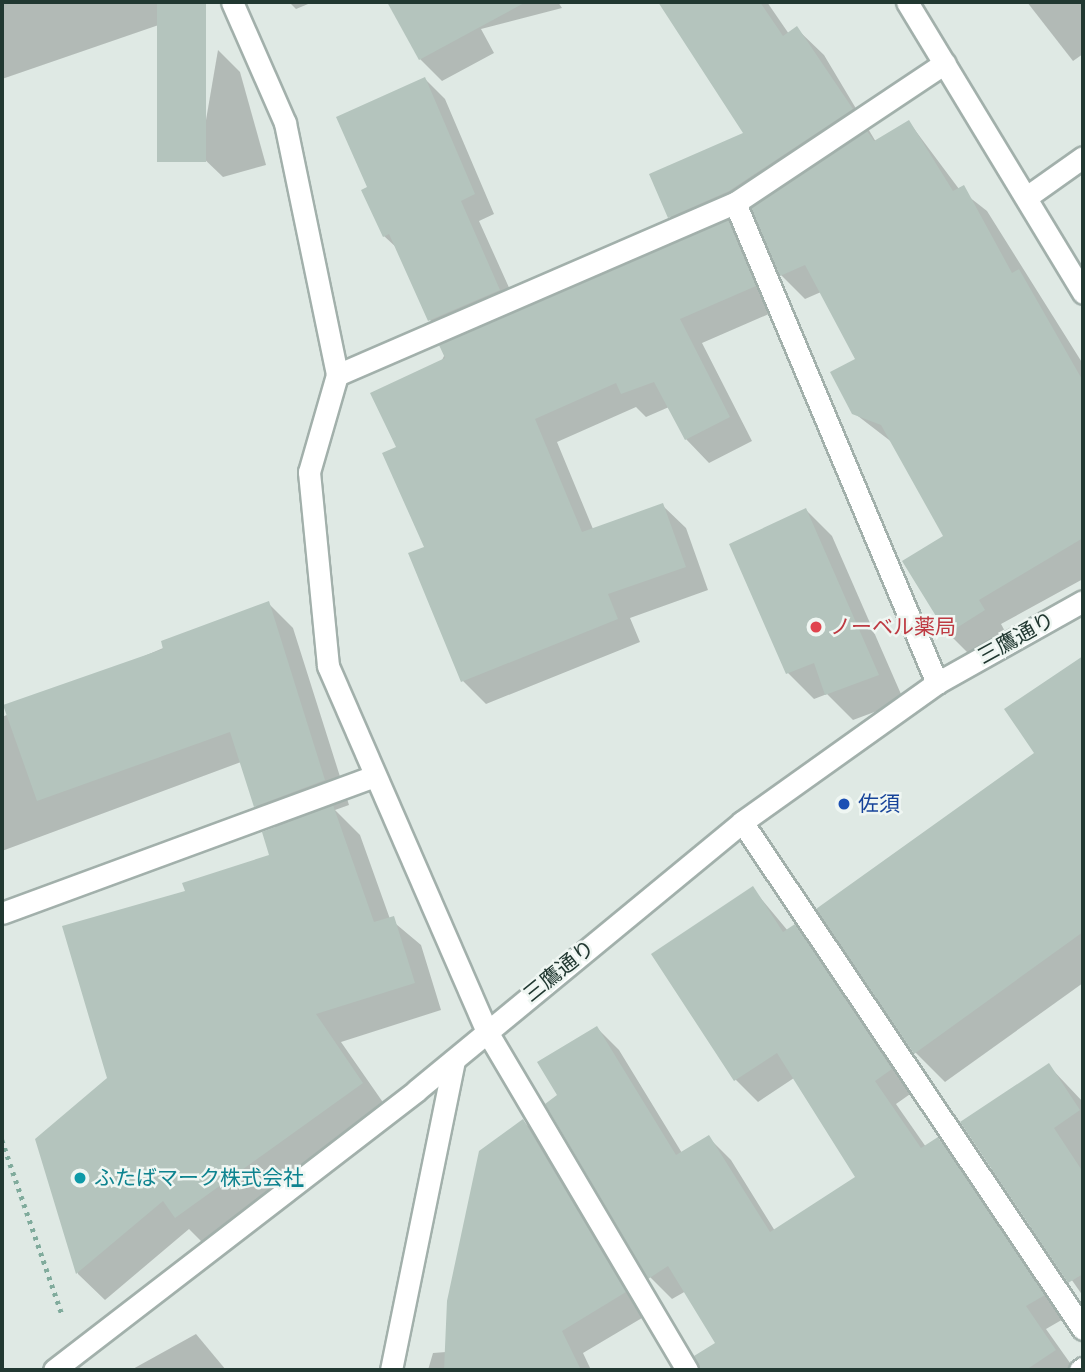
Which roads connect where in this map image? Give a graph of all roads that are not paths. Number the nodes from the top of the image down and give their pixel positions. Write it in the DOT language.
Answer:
graph roads {
  1 [pos="232,2"];
  2 [pos="907,2"];
  3 [pos="945,63"];
  4 [pos="1083,157"];
  5 [pos="1028,197"];
  6 [pos="735,203"];
  7 [pos="1083,293"];
  8 [pos="337,375"];
  9 [pos="1083,601"];
  10 [pos="937,682"];
  11 [pos="372,778"];
  12 [pos="741,822"];
  13 [pos="2,913"];
  14 [pos="486,1030"];
  15 [pos="454,1060"];
  16 [pos="1083,1329"];
  17 [pos="62,1365"];
  18 [pos="391,1370"];
  19 [pos="687,1370"];
  1 -- 8 [label="street"];
  2 -- 3 [label="street"];
  3 -- 5 [label="street"];
  3 -- 6 [label="street"];
  4 -- 5 [label="street"];
  5 -- 7 [label="street"];
  6 -- 8 [label="street"];
  6 -- 10 [label="street"];
  8 -- 11 [label="street"];
  9 -- 10 [label="street, 三鷹通り"];
  10 -- 12 [label="street, 三鷹通り"];
  11 -- 13 [label="street"];
  11 -- 14 [label="street"];
  12 -- 14 [label="street, 三鷹通り"];
  12 -- 16 [label="street"];
  14 -- 15 [label="street, 三鷹通り"];
  14 -- 19 [label="street"];
  15 -- 17 [label="street, 三鷹通り"];
  15 -- 18 [label="street"];
}
